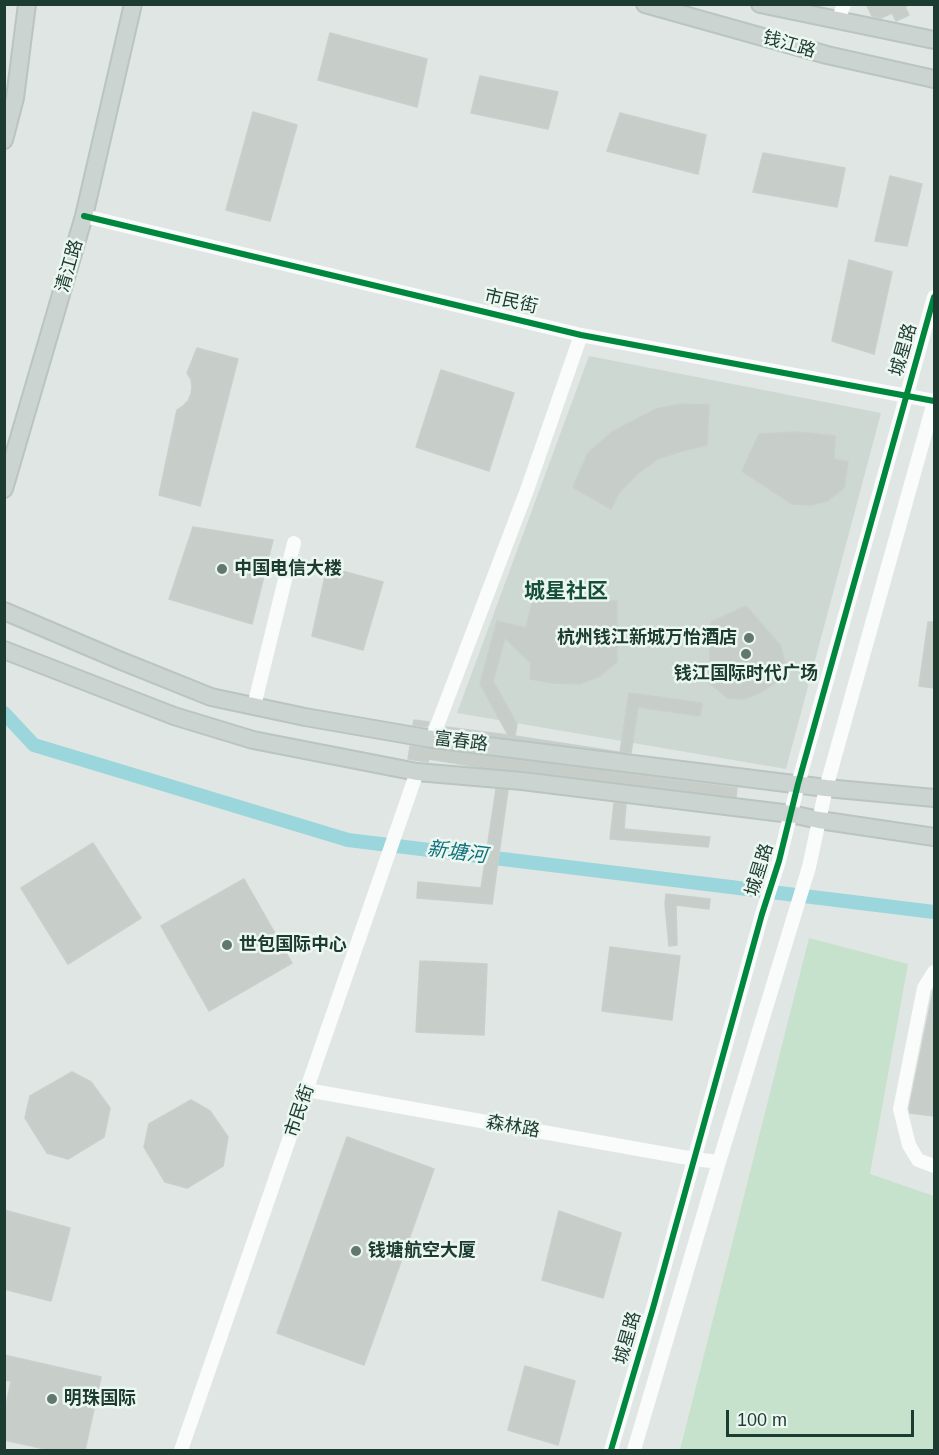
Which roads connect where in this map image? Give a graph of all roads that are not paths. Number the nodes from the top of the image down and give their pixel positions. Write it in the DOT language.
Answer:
graph roads {
  1 [pos="27,4"];
  2 [pos="134,4"];
  3 [pos="645,4"];
  4 [pos="760,4"];
  5 [pos="844,4"];
  6 [pos="838,21"];
  7 [pos="934,40"];
  8 [pos="934,79"];
  9 [pos="10,97"];
  10 [pos="4,140"];
  11 [pos="84,216"];
  12 [pos="934,297"];
  13 [pos="581,335"];
  14 [pos="906,395"];
  15 [pos="934,401"];
  16 [pos="4,489"];
  17 [pos="294,543"];
  18 [pos="4,611"];
  19 [pos="4,650"];
  20 [pos="254,706"];
  21 [pos="432,739"];
  22 [pos="417,772"];
  23 [pos="798,784"];
  24 [pos="826,788"];
  25 [pos="934,798"];
  26 [pos="791,814"];
  27 [pos="819,820"];
  28 [pos="934,837"];
  29 [pos="934,972"];
  30 [pos="307,1090"];
  31 [pos="694,1159"];
  32 [pos="719,1162"];
  33 [pos="934,1166"];
  34 [pos="182,1450"];
  35 [pos="612,1450"];
  36 [pos="634,1450"];
  1 -- 9 [label="main road"];
  2 -- 11 [label="main road, 清江路"];
  3 -- 8 [label="main road, 钱江路"];
  4 -- 6 [label="main road, 钱江路"];
  5 -- 6 [label="street"];
  6 -- 7 [label="main road, 钱江路"];
  9 -- 10 [label="main road"];
  11 -- 13 [label="street, 市民街"];
  11 -- 16 [label="main road, 清江路"];
  12 -- 14 [label="street, 城星路"];
  13 -- 14 [label="street, 市民街"];
  13 -- 21 [label="street"];
  14 -- 15 [label="street, 市民街"];
  14 -- 23 [label="street, 城星路"];
  15 -- 24 [label="street, 城星路"];
  17 -- 20 [label="street"];
  18 -- 20 [label="main road, 富春路"];
  19 -- 22 [label="main road, 富春路"];
  20 -- 21 [label="main road, 富春路"];
  21 -- 23 [label="main road, 富春路"];
  22 -- 26 [label="main road, 富春路"];
  22 -- 30 [label="street, 市民街"];
  23 -- 24 [label="main road, 富春路"];
  23 -- 26 [label="street, 城星路"];
  24 -- 25 [label="main road, 富春路"];
  24 -- 27 [label="street, 城星路"];
  26 -- 27 [label="main road, 富春路"];
  26 -- 31 [label="street, 城星路"];
  27 -- 28 [label="main road, 富春路"];
  27 -- 32 [label="street, 城星路"];
  29 -- 33 [label="street"];
  30 -- 31 [label="street, 森林路"];
  30 -- 34 [label="street, 市民街"];
  31 -- 32 [label="street, 森林路"];
  31 -- 35 [label="street, 城星路"];
  32 -- 36 [label="street, 城星路"];
}
